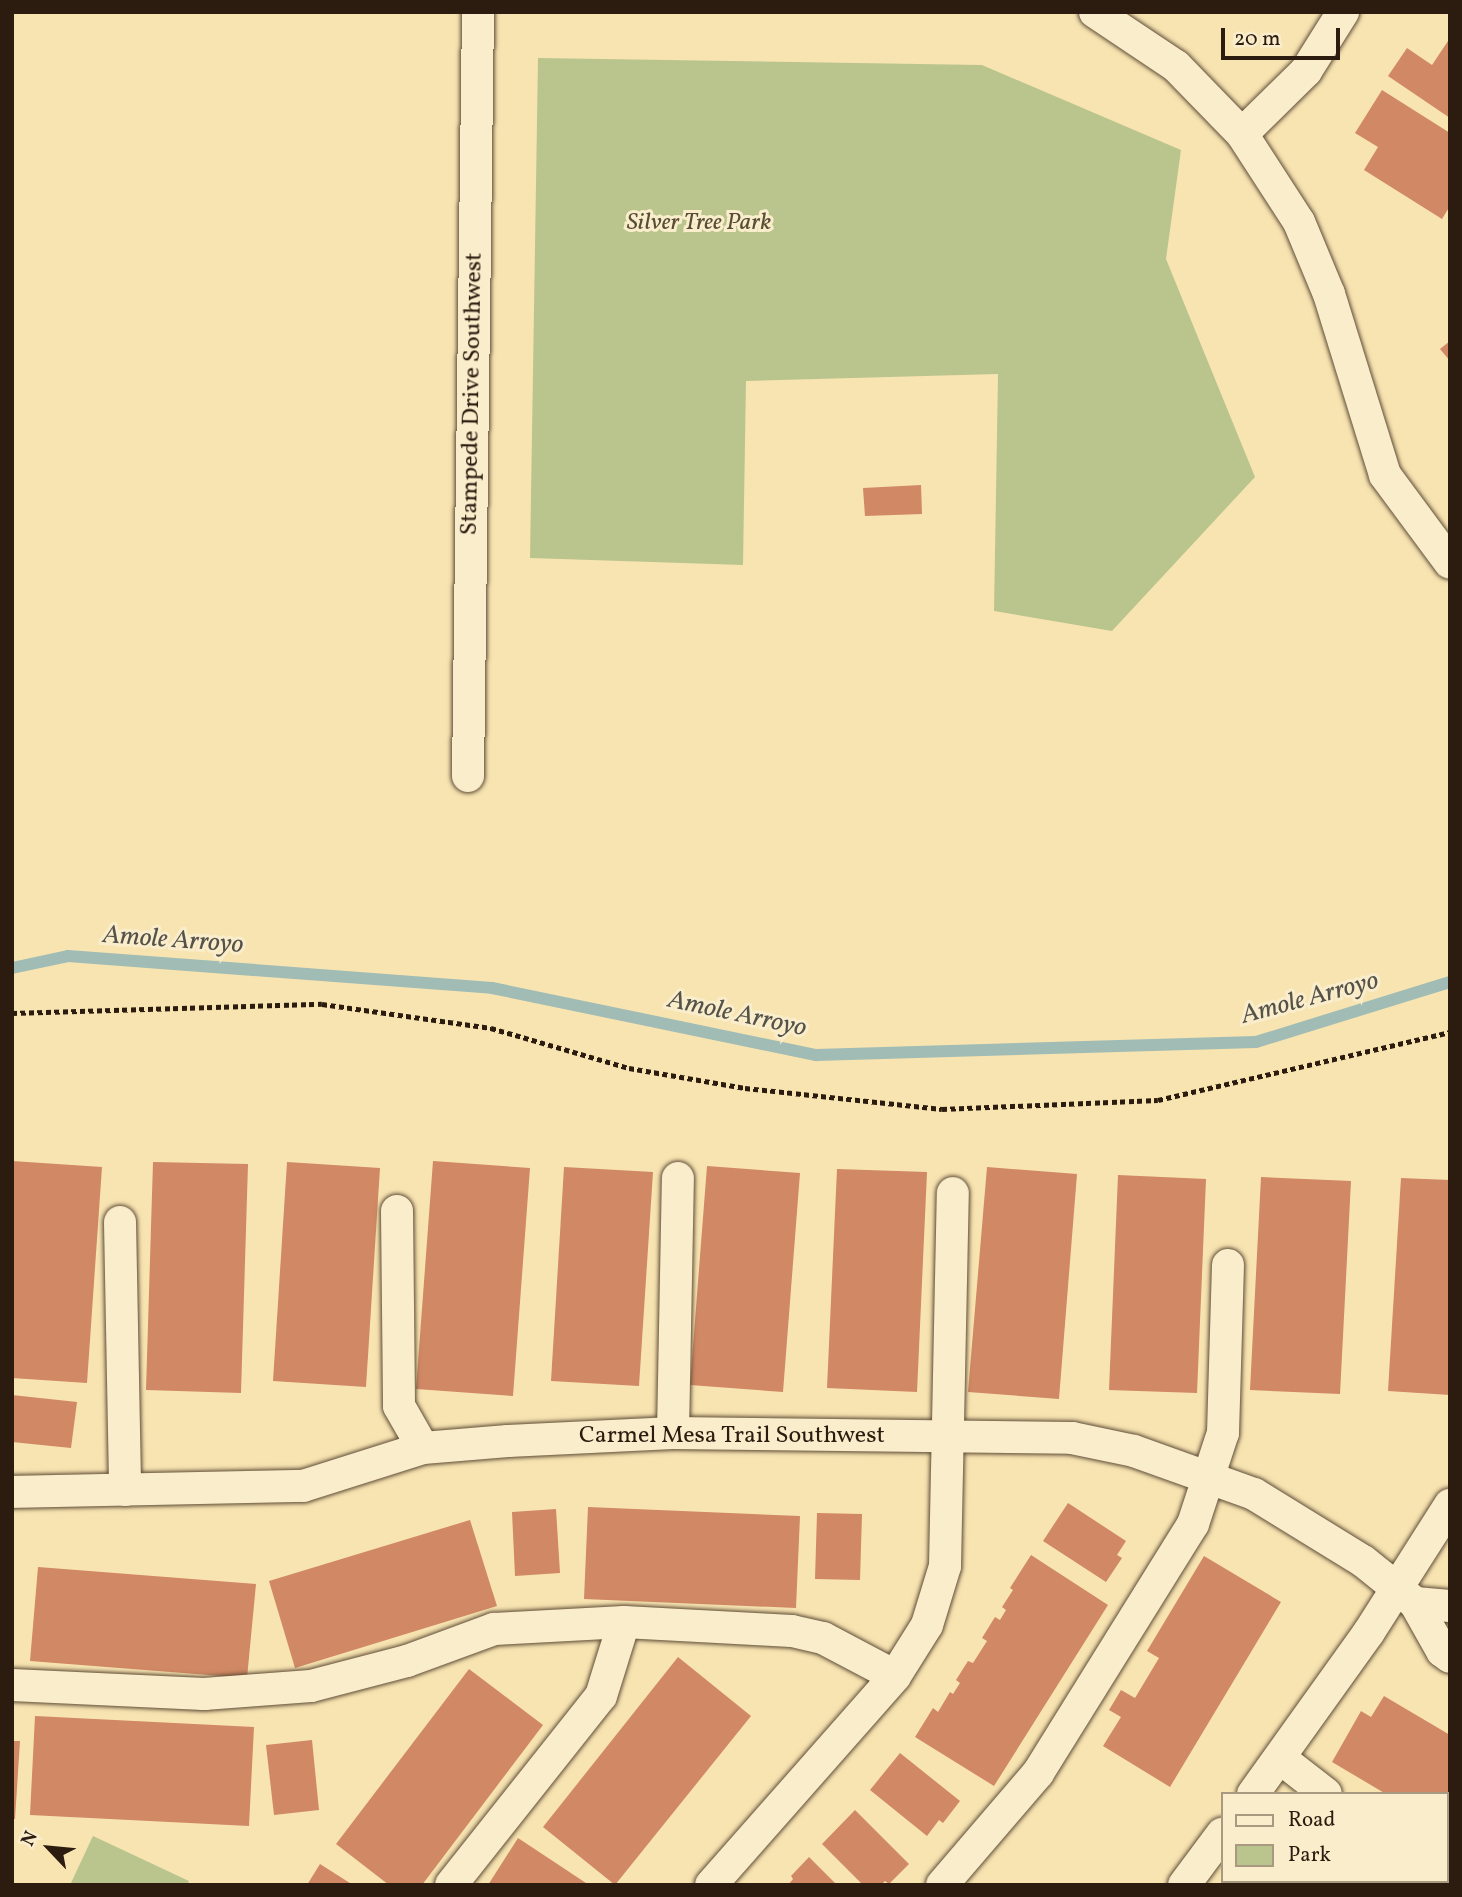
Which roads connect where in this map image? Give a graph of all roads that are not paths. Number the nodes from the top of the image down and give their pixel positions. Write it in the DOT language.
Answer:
graph roads {
  1 [pos="478,12"];
  2 [pos="1095,12"];
  3 [pos="1343,12"];
  4 [pos="1242,134"];
  5 [pos="1450,563"];
  6 [pos="468,776"];
  7 [pos="678,1178"];
  8 [pos="953,1193"];
  9 [pos="397,1211"];
  10 [pos="120,1222"];
  11 [pos="1228,1265"];
  12 [pos="673,1433"];
  13 [pos="950,1436"];
  14 [pos="423,1448"];
  15 [pos="1210,1476"];
  16 [pos="125,1490"];
  17 [pos="12,1492"];
  18 [pos="1450,1505"];
  19 [pos="1407,1596"];
  20 [pos="1450,1606"];
  21 [pos="624,1622"];
  22 [pos="1450,1657"];
  23 [pos="895,1676"];
  24 [pos="12,1685"];
  25 [pos="1280,1758"];
  26 [pos="1254,1792"];
  27 [pos="1323,1792"];
  28 [pos="1220,1837"];
  29 [pos="451,1885"];
  30 [pos="711,1885"];
  31 [pos="942,1885"];
  32 [pos="1184,1885"];
  1 -- 6 [label="street, Stampede Drive Southwest"];
  2 -- 4 [label="street"];
  3 -- 4 [label="street"];
  4 -- 5 [label="street"];
  7 -- 12 [label="street"];
  8 -- 13 [label="street"];
  9 -- 14 [label="street"];
  10 -- 16 [label="street"];
  11 -- 15 [label="street"];
  12 -- 13 [label="street, Carmel Mesa Trail Southwest"];
  12 -- 14 [label="street, Carmel Mesa Trail Southwest"];
  13 -- 15 [label="street, Carmel Mesa Trail Southwest"];
  13 -- 23 [label="street"];
  14 -- 16 [label="street, Carmel Mesa Trail Southwest"];
  15 -- 19 [label="street, Carmel Mesa Trail Southwest"];
  15 -- 31 [label="street"];
  16 -- 17 [label="street, Carmel Mesa Trail Southwest"];
  18 -- 19 [label="street"];
  19 -- 20 [label="street"];
  19 -- 22 [label="street, Carmel Mesa Trail Southwest"];
  19 -- 25 [label="street"];
  21 -- 23 [label="street"];
  21 -- 24 [label="street"];
  21 -- 29 [label="street"];
  23 -- 30 [label="street"];
  25 -- 26 [label="street"];
  25 -- 27 [label="street"];
  28 -- 32 [label="street"];
}
